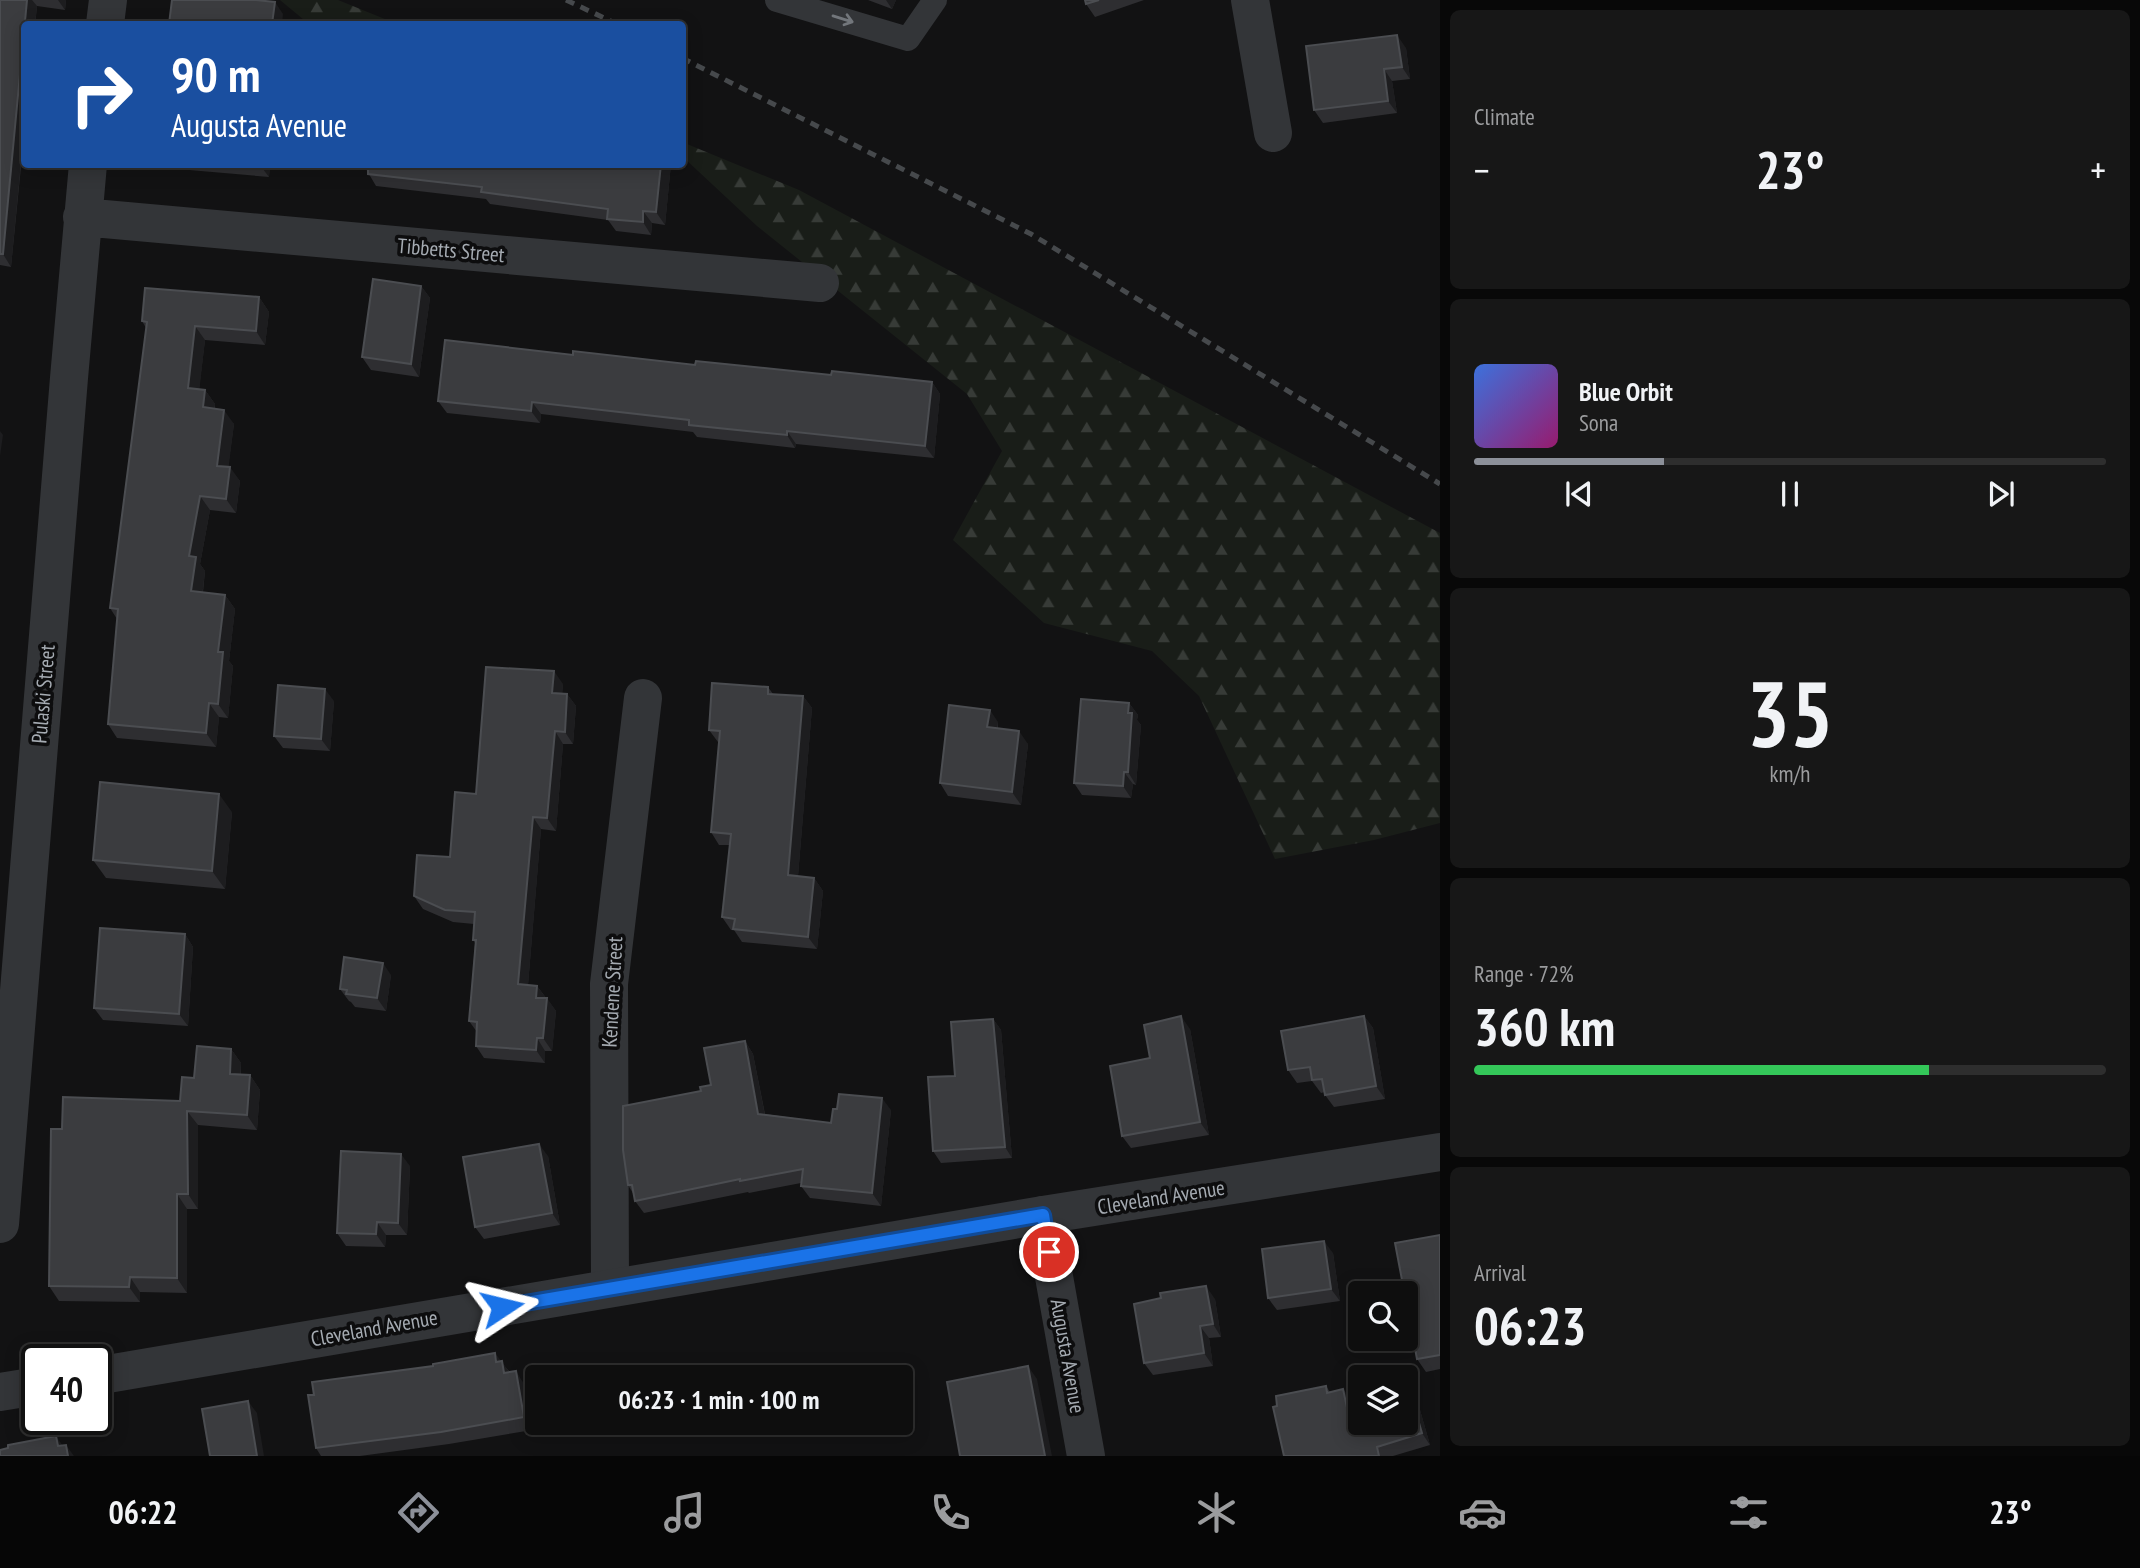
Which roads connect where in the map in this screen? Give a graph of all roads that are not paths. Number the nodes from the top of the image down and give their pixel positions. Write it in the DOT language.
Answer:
graph roads {
  1 [pos="107,0"];
  2 [pos="777,0"];
  3 [pos="935,0"];
  4 [pos="1250,0"];
  5 [pos="105,21"];
  6 [pos="1273,133"];
  7 [pos="88,168"];
  8 [pos="82,217"];
  9 [pos="820,283"];
  10 [pos="643,698"];
  11 [pos="1440,1153"];
  12 [pos="1043,1215"];
  13 [pos="0,1224"];
  14 [pos="610,1288"];
  15 [pos="112,1373"];
  16 [pos="21,1389"];
  17 [pos="0,1392"];
  18 [pos="1086,1456"];
  1 -- 5 [label="street"];
  2 -- 3 [label="lane, one-way"];
  4 -- 6 [label="street"];
  7 -- 8 [label="street, Pulaski Street"];
  8 -- 9 [label="street, Tibbetts Street"];
  8 -- 13 [label="street, Pulaski Street"];
  10 -- 14 [label="street, Kendene Street"];
  11 -- 12 [label="street, Cleveland Avenue"];
  12 -- 14 [label="street, Cleveland Avenue"];
  12 -- 18 [label="street, Augusta Avenue"];
  14 -- 15 [label="street, Cleveland Avenue"];
  16 -- 17 [label="street"];
}
